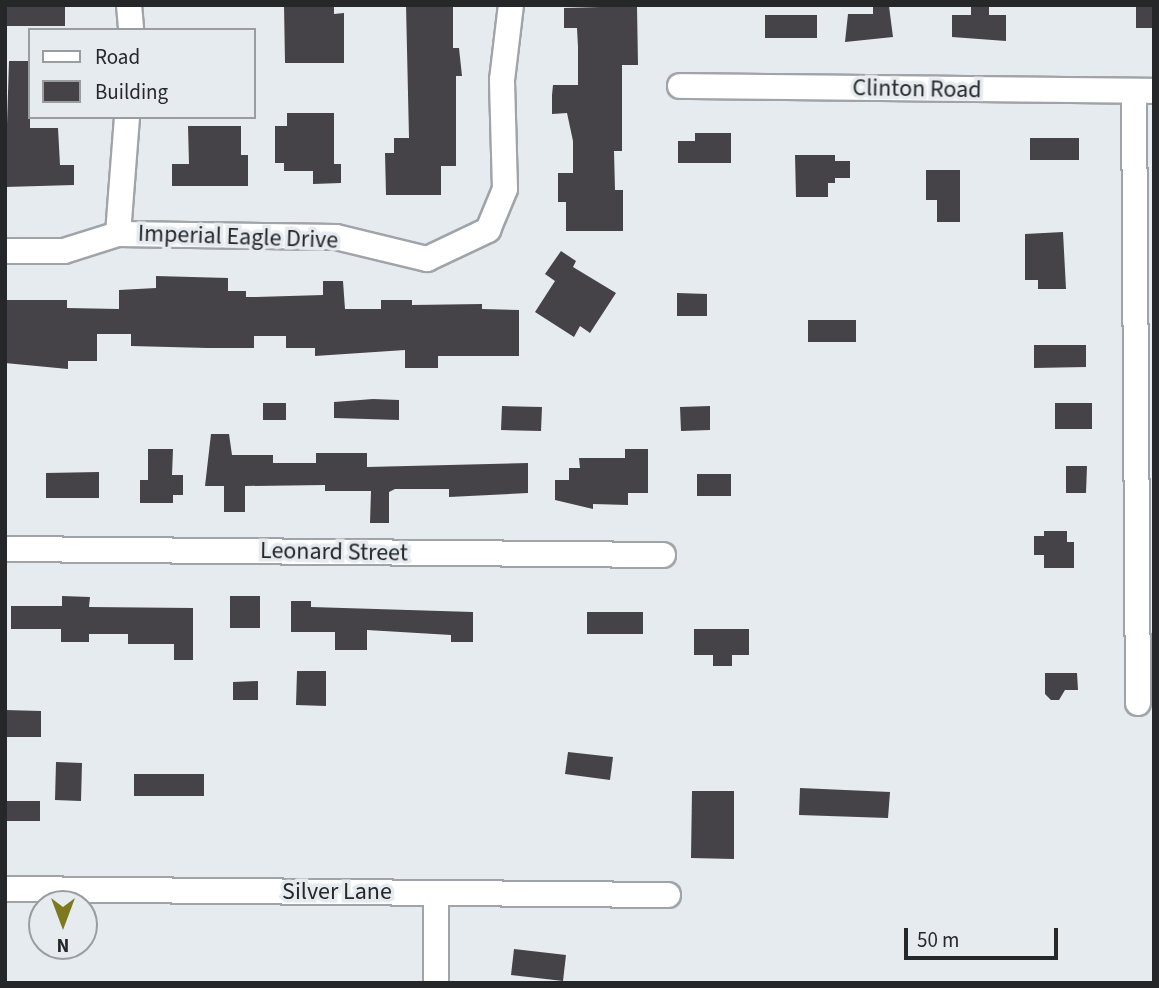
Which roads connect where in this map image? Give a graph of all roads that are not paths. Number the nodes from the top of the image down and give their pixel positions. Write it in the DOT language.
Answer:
graph roads {
  1 [pos="129,5"];
  2 [pos="511,5"];
  3 [pos="131,28"];
  4 [pos="680,86"];
  5 [pos="1144,91"];
  6 [pos="127,119"];
  7 [pos="118,234"];
  8 [pos="5,251"];
  9 [pos="5,549"];
  10 [pos="663,555"];
  11 [pos="1138,703"];
  12 [pos="5,889"];
  13 [pos="436,892"];
  14 [pos="668,895"];
  15 [pos="436,983"];
  1 -- 3 [label="street"];
  2 -- 7 [label="street, Imperial Eagle Drive"];
  4 -- 5 [label="street, Clinton Road"];
  5 -- 11 [label="street"];
  6 -- 7 [label="street"];
  7 -- 8 [label="street, Imperial Eagle Drive"];
  9 -- 10 [label="street, Leonard Street"];
  12 -- 13 [label="street, Silver Lane"];
  13 -- 14 [label="street, Silver Lane"];
  13 -- 15 [label="street"];
}
